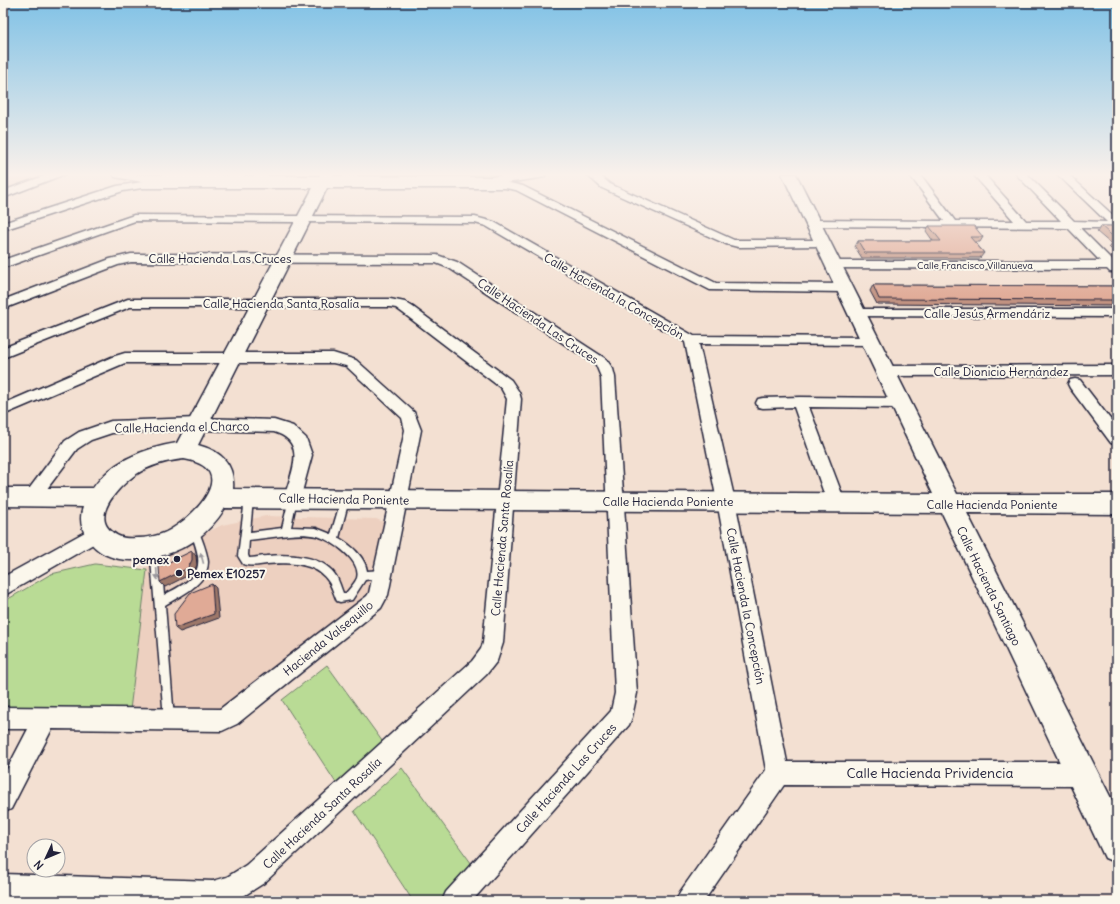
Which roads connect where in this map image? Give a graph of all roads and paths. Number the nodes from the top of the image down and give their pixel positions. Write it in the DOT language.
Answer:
graph roads {
  1 [pos="36,216"];
  2 [pos="574,216"];
  3 [pos="673,216"];
  4 [pos="809,216"];
  5 [pos="946,216"];
  6 [pos="1016,216"];
  7 [pos="1063,216"];
  8 [pos="1107,216"];
  9 [pos="304,218"];
  10 [pos="953,225"];
  11 [pos="1024,225"];
  12 [pos="1072,225"];
  13 [pos="1117,225"];
  14 [pos="3,227"];
  15 [pos="817,233"];
  16 [pos="284,258"];
  17 [pos="3,264"];
  18 [pos="833,265"];
  19 [pos="1115,267"];
  20 [pos="844,288"];
  21 [pos="261,303"];
  22 [pos="3,305"];
  23 [pos="857,313"];
  24 [pos="1117,313"];
  25 [pos="691,340"];
  26 [pos="871,341"];
  27 [pos="3,353"];
  28 [pos="233,357"];
  29 [pos="1117,370"];
  30 [pos="885,371"];
  31 [pos="1075,384"];
  32 [pos="800,402"];
  33 [pos="763,403"];
  34 [pos="900,403"];
  35 [pos="3,410"];
  36 [pos="198,424"];
  37 [pos="1117,438"];
  38 [pos="184,451"];
  39 [pos="3,497"];
  40 [pos="32,498"];
  41 [pos="99,498"];
  42 [pos="219,498"];
  43 [pos="249,498"];
  44 [pos="294,498"];
  45 [pos="346,498"];
  46 [pos="398,500"];
  47 [pos="506,500"];
  48 [pos="614,501"];
  49 [pos="726,501"];
  50 [pos="836,502"];
  51 [pos="949,504"];
  52 [pos="1117,504"];
  53 [pos="194,528"];
  54 [pos="285,532"];
  55 [pos="96,534"];
  56 [pos="245,537"];
  57 [pos="334,539"];
  58 [pos="155,546"];
  59 [pos="383,574"];
  60 [pos="362,576"];
  61 [pos="3,587"];
  62 [pos="160,602"];
  63 [pos="3,718"];
  64 [pos="46,718"];
  65 [pos="169,720"];
  66 [pos="778,773"];
  67 [pos="1081,774"];
  68 [pos="3,801"];
  69 [pos="1117,846"];
  70 [pos="3,887"];
  71 [pos="456,901"];
  72 [pos="688,901"];
  1 -- 14 [label="street"];
  2 -- 20 [label="street"];
  3 -- 15 [label="street"];
  4 -- 15 [label="street, Calle Hacienda Santiago"];
  5 -- 10 [label="street"];
  6 -- 11 [label="street"];
  7 -- 12 [label="street"];
  8 -- 13 [label="street"];
  9 -- 16 [label="street"];
  9 -- 17 [label="street, Calle Hacienda la Concepción"];
  9 -- 25 [label="street, Calle Hacienda la Concepción"];
  10 -- 11 [label="street"];
  10 -- 15 [label="street"];
  11 -- 12 [label="street"];
  12 -- 13 [label="street"];
  12 -- 19 [label="street"];
  15 -- 18 [label="street, Calle Hacienda Santiago"];
  16 -- 21 [label="street"];
  16 -- 22 [label="street, Calle Hacienda Las Cruces"];
  16 -- 48 [label="street, Calle Hacienda Las Cruces"];
  18 -- 19 [label="street, Calle Francisco Villanueva"];
  18 -- 20 [label="street, Calle Hacienda Santiago"];
  20 -- 23 [label="street, Calle Hacienda Santiago"];
  21 -- 27 [label="street, Calle Hacienda Santa Rosalía"];
  21 -- 28 [label="street"];
  21 -- 47 [label="street, Calle Hacienda Santa Rosalía"];
  23 -- 24 [label="street, Calle Jesús Armendáriz"];
  23 -- 26 [label="street, Calle Hacienda Santiago"];
  25 -- 26 [label="street"];
  25 -- 49 [label="street, Calle Hacienda la Concepción"];
  26 -- 30 [label="street, Calle Hacienda Santiago"];
  28 -- 35 [label="street, Hacienda Valsequillo"];
  28 -- 36 [label="street"];
  28 -- 46 [label="street, Hacienda Valsequillo"];
  29 -- 30 [label="street, Calle Dionicio Hernández"];
  30 -- 34 [label="street, Calle Hacienda Santiago"];
  31 -- 37 [label="street"];
  32 -- 33 [label="street"];
  32 -- 34 [label="street"];
  32 -- 50 [label="street"];
  34 -- 51 [label="street, Calle Hacienda Santiago"];
  36 -- 38 [label="street"];
  36 -- 40 [label="street, Calle Hacienda el Charco"];
  36 -- 44 [label="street, Calle Hacienda el Charco"];
  38 -- 41 [label="street"];
  38 -- 42 [label="street"];
  39 -- 40 [label="street"];
  40 -- 41 [label="street"];
  41 -- 55 [label="street"];
  42 -- 43 [label="street, Calle Hacienda Poniente"];
  42 -- 53 [label="street"];
  43 -- 44 [label="street, Calle Hacienda Poniente"];
  43 -- 56 [label="lane"];
  44 -- 45 [label="street, Calle Hacienda Poniente"];
  44 -- 54 [label="lane"];
  45 -- 46 [label="street, Calle Hacienda Poniente"];
  45 -- 57 [label="lane"];
  46 -- 47 [label="street, Calle Hacienda Poniente"];
  46 -- 59 [label="street, Hacienda Valsequillo"];
  47 -- 48 [label="street, Calle Hacienda Poniente"];
  47 -- 70 [label="street, Calle Hacienda Santa Rosalía"];
  48 -- 49 [label="street, Calle Hacienda Poniente"];
  48 -- 71 [label="street, Calle Hacienda Las Cruces"];
  49 -- 50 [label="street, Calle Hacienda Poniente"];
  49 -- 66 [label="street, Calle Hacienda la Concepción"];
  50 -- 51 [label="street, Calle Hacienda Poniente"];
  51 -- 52 [label="street, Calle Hacienda Poniente"];
  51 -- 67 [label="street, Calle Hacienda Santiago"];
  53 -- 58 [label="street"];
  62 -- 53 [label="lane, one-way"];
  54 -- 56 [label="lane"];
  54 -- 57 [label="lane"];
  55 -- 58 [label="street"];
  55 -- 61 [label="street"];
  56 -- 60 [label="lane"];
  57 -- 60 [label="lane"];
  58 -- 62 [label="lane, one-way"];
  59 -- 60 [label="lane"];
  59 -- 65 [label="street, Hacienda Valsequillo"];
  62 -- 65 [label="lane"];
  63 -- 64 [label="street, Hacienda Valsequillo"];
  64 -- 65 [label="street, Hacienda Valsequillo"];
  64 -- 68 [label="street"];
  66 -- 67 [label="street, Calle Hacienda Prividencia"];
  66 -- 72 [label="street"];
  67 -- 69 [label="street, Calle Hacienda Santiago"];
}
